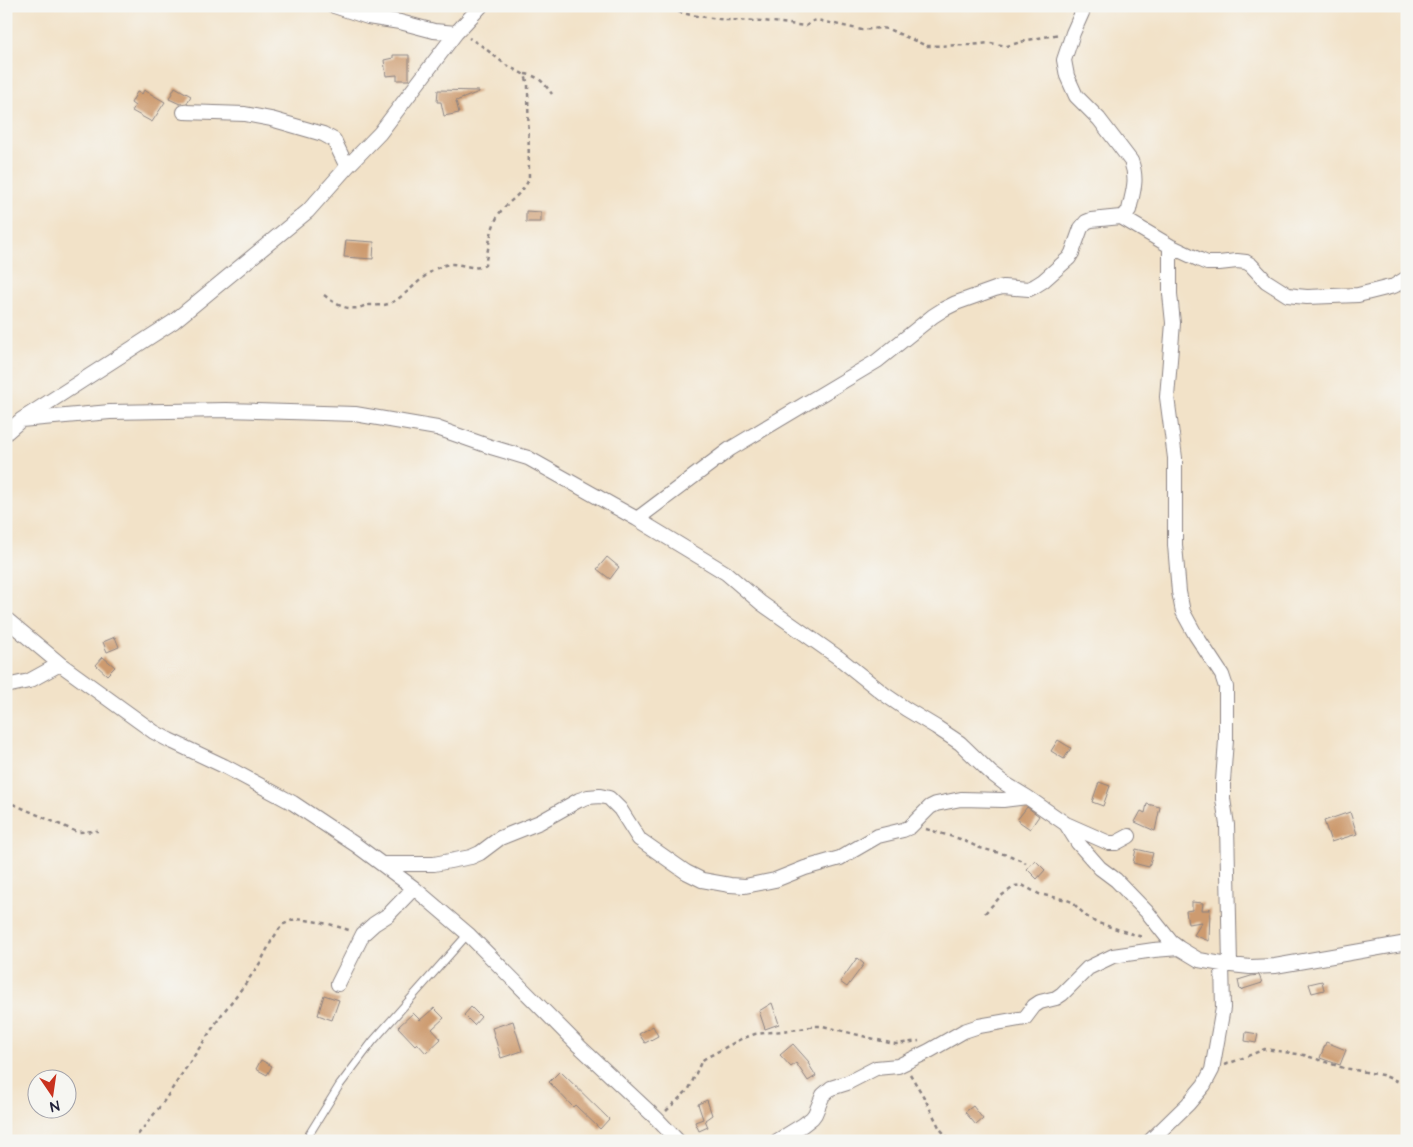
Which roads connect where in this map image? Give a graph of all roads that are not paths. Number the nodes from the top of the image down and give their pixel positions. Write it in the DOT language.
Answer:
graph roads {
  1 [pos="334,6"];
  2 [pos="481,6"];
  3 [pos="1085,6"];
  4 [pos="456,33"];
  5 [pos="184,112"];
  6 [pos="347,167"];
  7 [pos="1121,217"];
  8 [pos="1170,246"];
  9 [pos="1407,278"];
  10 [pos="21,420"];
  11 [pos="6,433"];
  12 [pos="637,519"];
  13 [pos="6,619"];
  14 [pos="60,664"];
  15 [pos="6,686"];
  16 [pos="1027,797"];
  17 [pos="1066,824"];
  18 [pos="1129,836"];
  19 [pos="382,864"];
  20 [pos="414,888"];
  21 [pos="468,934"];
  22 [pos="1407,943"];
  23 [pos="1179,948"];
  24 [pos="1226,965"];
  25 [pos="338,984"];
  26 [pos="306,1141"];
  27 [pos="678,1141"];
  28 [pos="777,1141"];
  29 [pos="1150,1141"];
  1 -- 4 [label="street"];
  2 -- 4 [label="street"];
  3 -- 7 [label="street"];
  4 -- 6 [label="street"];
  5 -- 6 [label="street"];
  6 -- 10 [label="street"];
  7 -- 8 [label="street"];
  7 -- 12 [label="street"];
  8 -- 9 [label="street"];
  8 -- 24 [label="street"];
  10 -- 11 [label="street"];
  10 -- 12 [label="street"];
  12 -- 16 [label="street"];
  13 -- 14 [label="street"];
  14 -- 15 [label="street"];
  14 -- 19 [label="street"];
  16 -- 17 [label="street"];
  16 -- 19 [label="street"];
  17 -- 18 [label="street"];
  17 -- 23 [label="street"];
  19 -- 20 [label="street"];
  20 -- 21 [label="street"];
  20 -- 25 [label="street"];
  21 -- 26 [label="lane"];
  21 -- 27 [label="street"];
  22 -- 24 [label="street"];
  23 -- 24 [label="street"];
  23 -- 28 [label="street"];
  24 -- 29 [label="street"];
}
